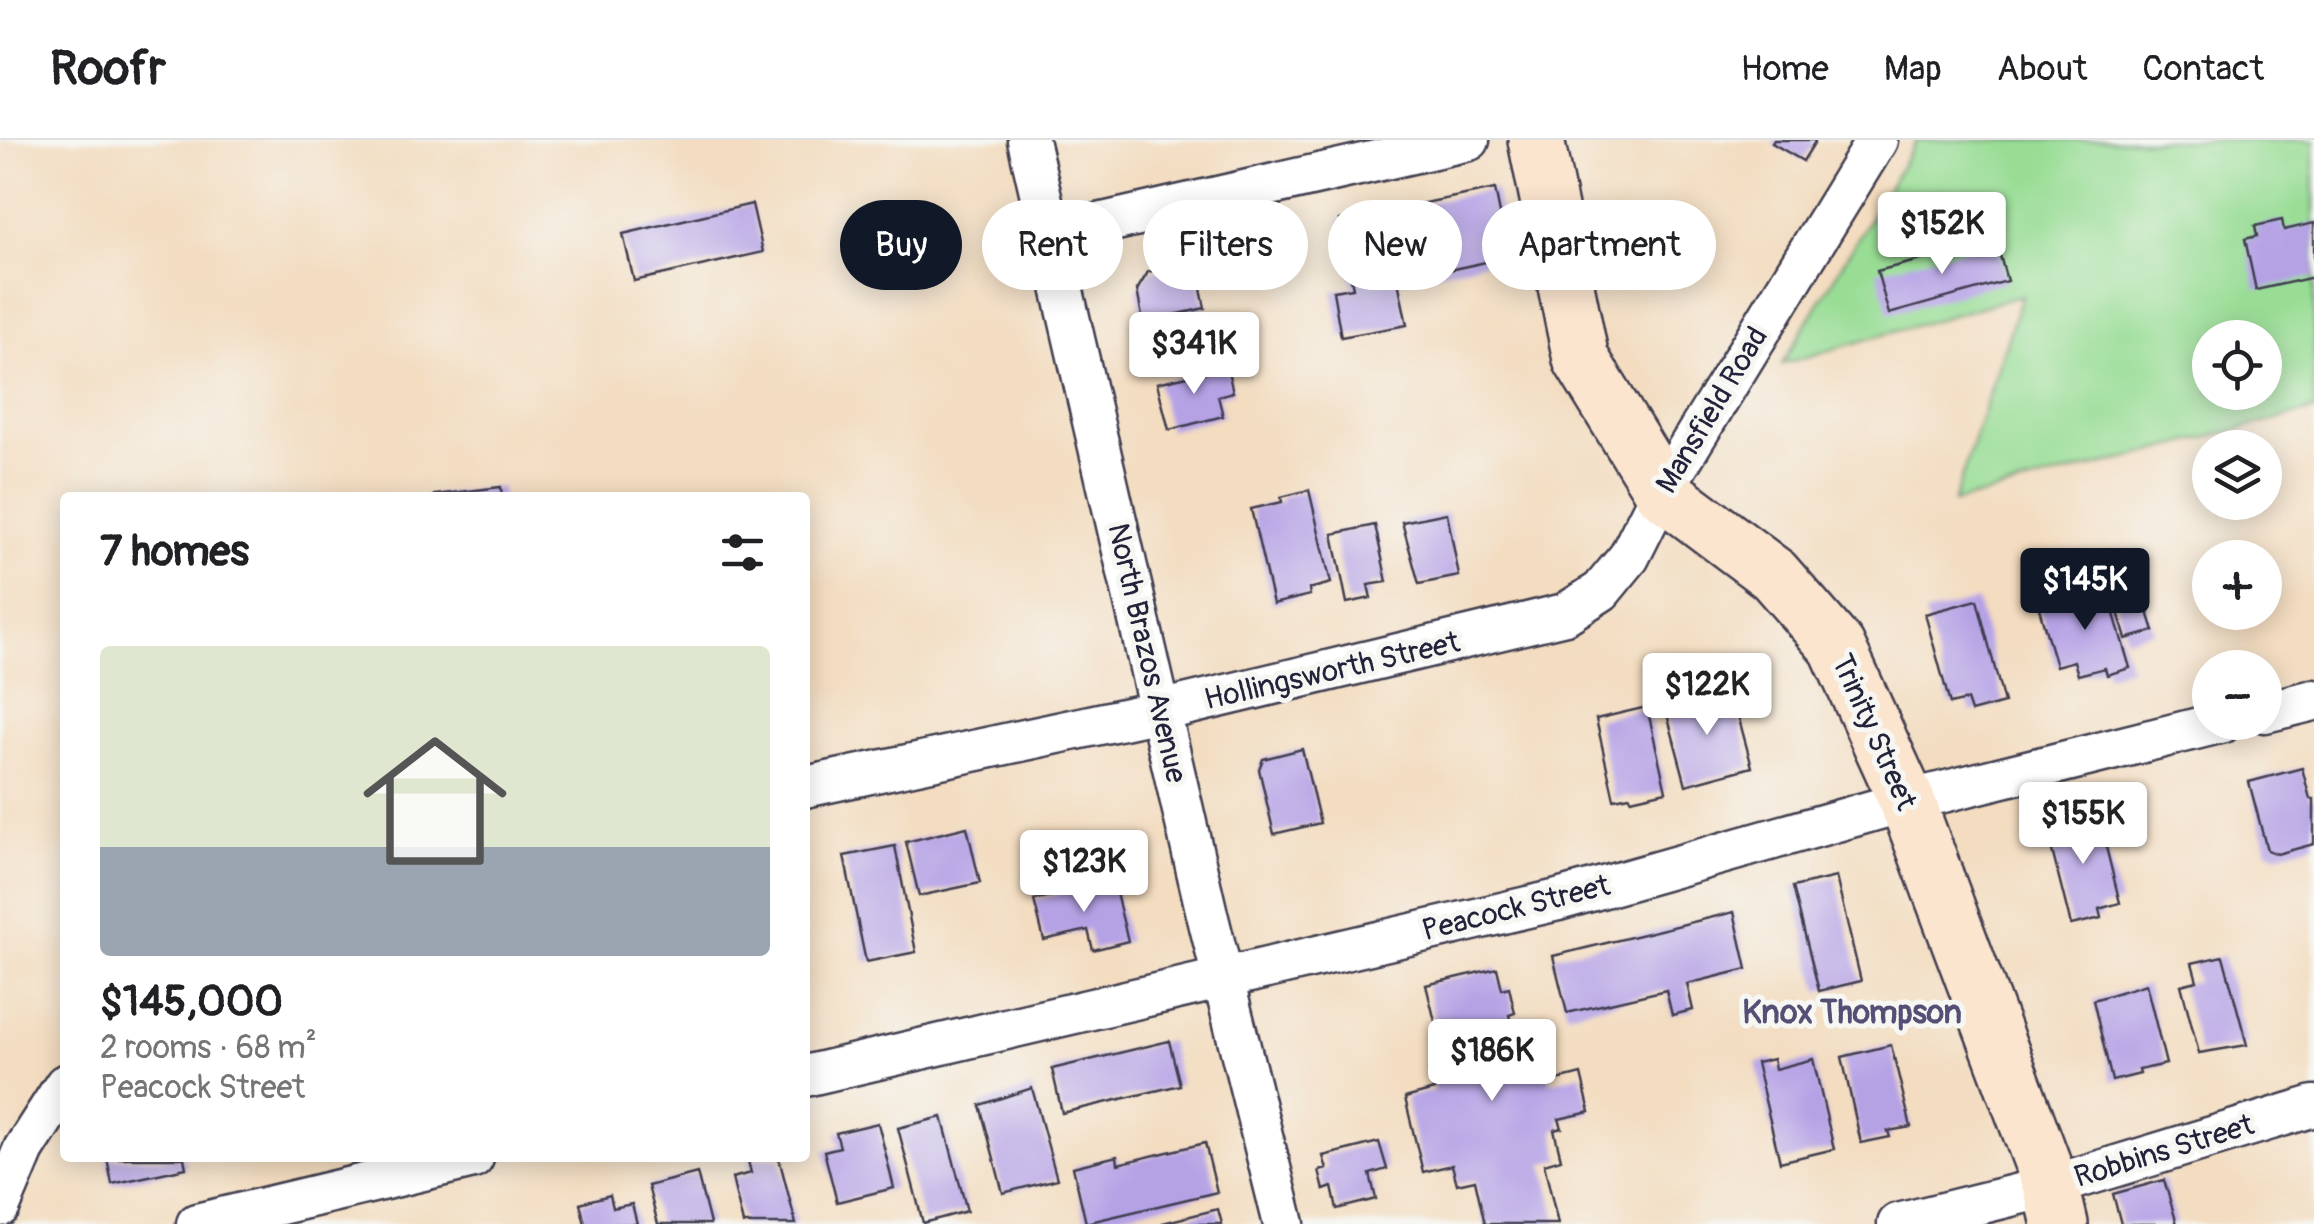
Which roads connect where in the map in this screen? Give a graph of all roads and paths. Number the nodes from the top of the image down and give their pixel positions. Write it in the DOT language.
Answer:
graph roads {
  1 [pos="1028,140"];
  2 [pos="1469,140"];
  3 [pos="1536,140"];
  4 [pos="1877,140"];
  5 [pos="1042,200"];
  6 [pos="1123,218"];
  7 [pos="1063,290"];
  8 [pos="1662,491"];
  9 [pos="1565,614"];
  10 [pos="2314,700"];
  11 [pos="2282,708"];
  12 [pos="1160,711"];
  13 [pos="2192,730"];
  14 [pos="810,785"];
  15 [pos="1906,801"];
  16 [pos="1225,978"];
  17 [pos="810,1075"];
  18 [pos="60,1093"];
  19 [pos="2314,1106"];
  20 [pos="456,1162"];
  21 [pos="2056,1205"];
  22 [pos="0,1206"];
  23 [pos="197,1224"];
  24 [pos="1284,1224"];
  25 [pos="1898,1224"];
  1 -- 5 [label="street, North Brazos Avenue"];
  2 -- 6 [label="street"];
  3 -- 8 [label="street, Trinity Street"];
  4 -- 8 [label="street, Mansfield Road"];
  7 -- 12 [label="street, North Brazos Avenue"];
  8 -- 9 [label="street, Mansfield Road"];
  8 -- 15 [label="street, Trinity Street"];
  9 -- 12 [label="street, Hollingsworth Street"];
  10 -- 11 [label="street"];
  12 -- 14 [label="street, Hollingsworth Street"];
  12 -- 16 [label="street, North Brazos Avenue"];
  13 -- 15 [label="street, Peacock Street"];
  15 -- 16 [label="street, Peacock Street"];
  15 -- 21 [label="street, Trinity Street"];
  16 -- 17 [label="street, Peacock Street"];
  16 -- 24 [label="street, North Brazos Avenue"];
  18 -- 22 [label="street"];
  19 -- 21 [label="street, Robbins Street"];
  20 -- 23 [label="street"];
  21 -- 25 [label="street, Robbins Street"];
}
